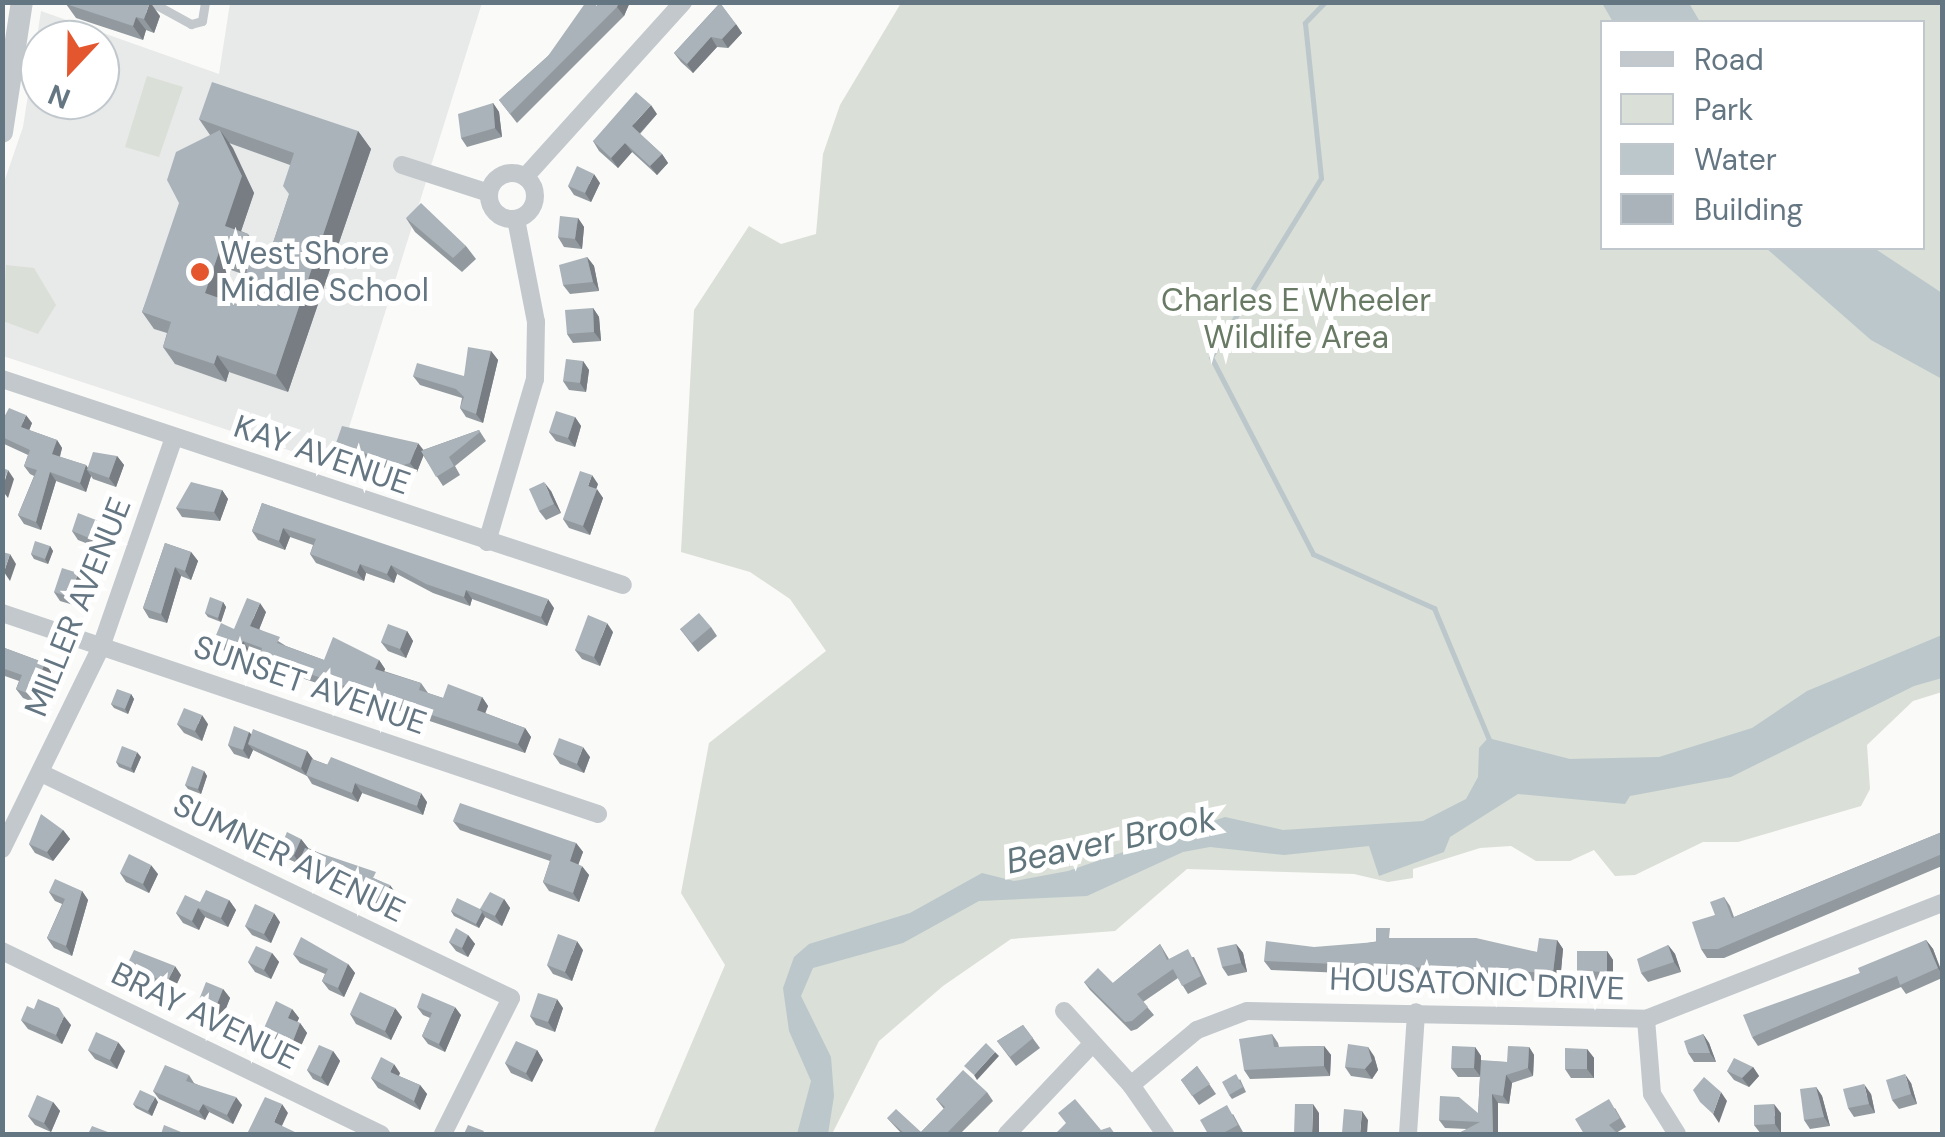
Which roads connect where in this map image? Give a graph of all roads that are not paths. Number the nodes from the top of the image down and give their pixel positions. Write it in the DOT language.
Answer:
graph roads {
  1 [pos="22,2"];
  2 [pos="151,2"];
  3 [pos="205,2"];
  4 [pos="683,2"];
  5 [pos="2,132"];
  6 [pos="402,165"];
  7 [pos="525,177"];
  8 [pos="489,193"];
  9 [pos="516,219"];
  10 [pos="2,379"];
  11 [pos="174,437"];
  12 [pos="487,542"];
  13 [pos="624,585"];
  14 [pos="2,613"];
  15 [pos="101,646"];
  16 [pos="41,773"];
  17 [pos="598,814"];
  18 [pos="2,849"];
  19 [pos="1942,903"];
  20 [pos="2,951"];
  21 [pos="1064,1011"];
  22 [pos="1416,1012"];
  23 [pos="1646,1019"];
  24 [pos="1093,1043"];
  25 [pos="1131,1085"];
  26 [pos="381,1134"];
  27 [pos="443,1134"];
  28 [pos="1007,1134"];
  29 [pos="1165,1134"];
  30 [pos="1408,1134"];
  31 [pos="1677,1134"];
  1 -- 5 [label="street"];
  2 -- 3 [label="lane"];
  4 -- 7 [label="street"];
  6 -- 8 [label="street"];
  7 -- 8 [label="street"];
  7 -- 9 [label="street"];
  8 -- 9 [label="street"];
  9 -- 12 [label="street"];
  10 -- 11 [label="street, KAY AVENUE"];
  11 -- 12 [label="street, KAY AVENUE"];
  11 -- 15 [label="street, MILLER AVENUE"];
  12 -- 13 [label="street, KAY AVENUE"];
  14 -- 15 [label="street, SUNSET AVENUE"];
  15 -- 16 [label="street, MILLER AVENUE"];
  15 -- 17 [label="street, SUNSET AVENUE"];
  16 -- 18 [label="street, MILLER AVENUE"];
  16 -- 27 [label="street, SUMNER AVENUE"];
  19 -- 23 [label="street, HOUSATONIC DRIVE"];
  20 -- 26 [label="street, BRAY AVENUE"];
  21 -- 24 [label="street"];
  22 -- 23 [label="street, HOUSATONIC DRIVE"];
  22 -- 25 [label="street, HOUSATONIC DRIVE"];
  22 -- 30 [label="street"];
  23 -- 31 [label="street"];
  24 -- 25 [label="street"];
  24 -- 28 [label="street"];
  25 -- 29 [label="street"];
}
